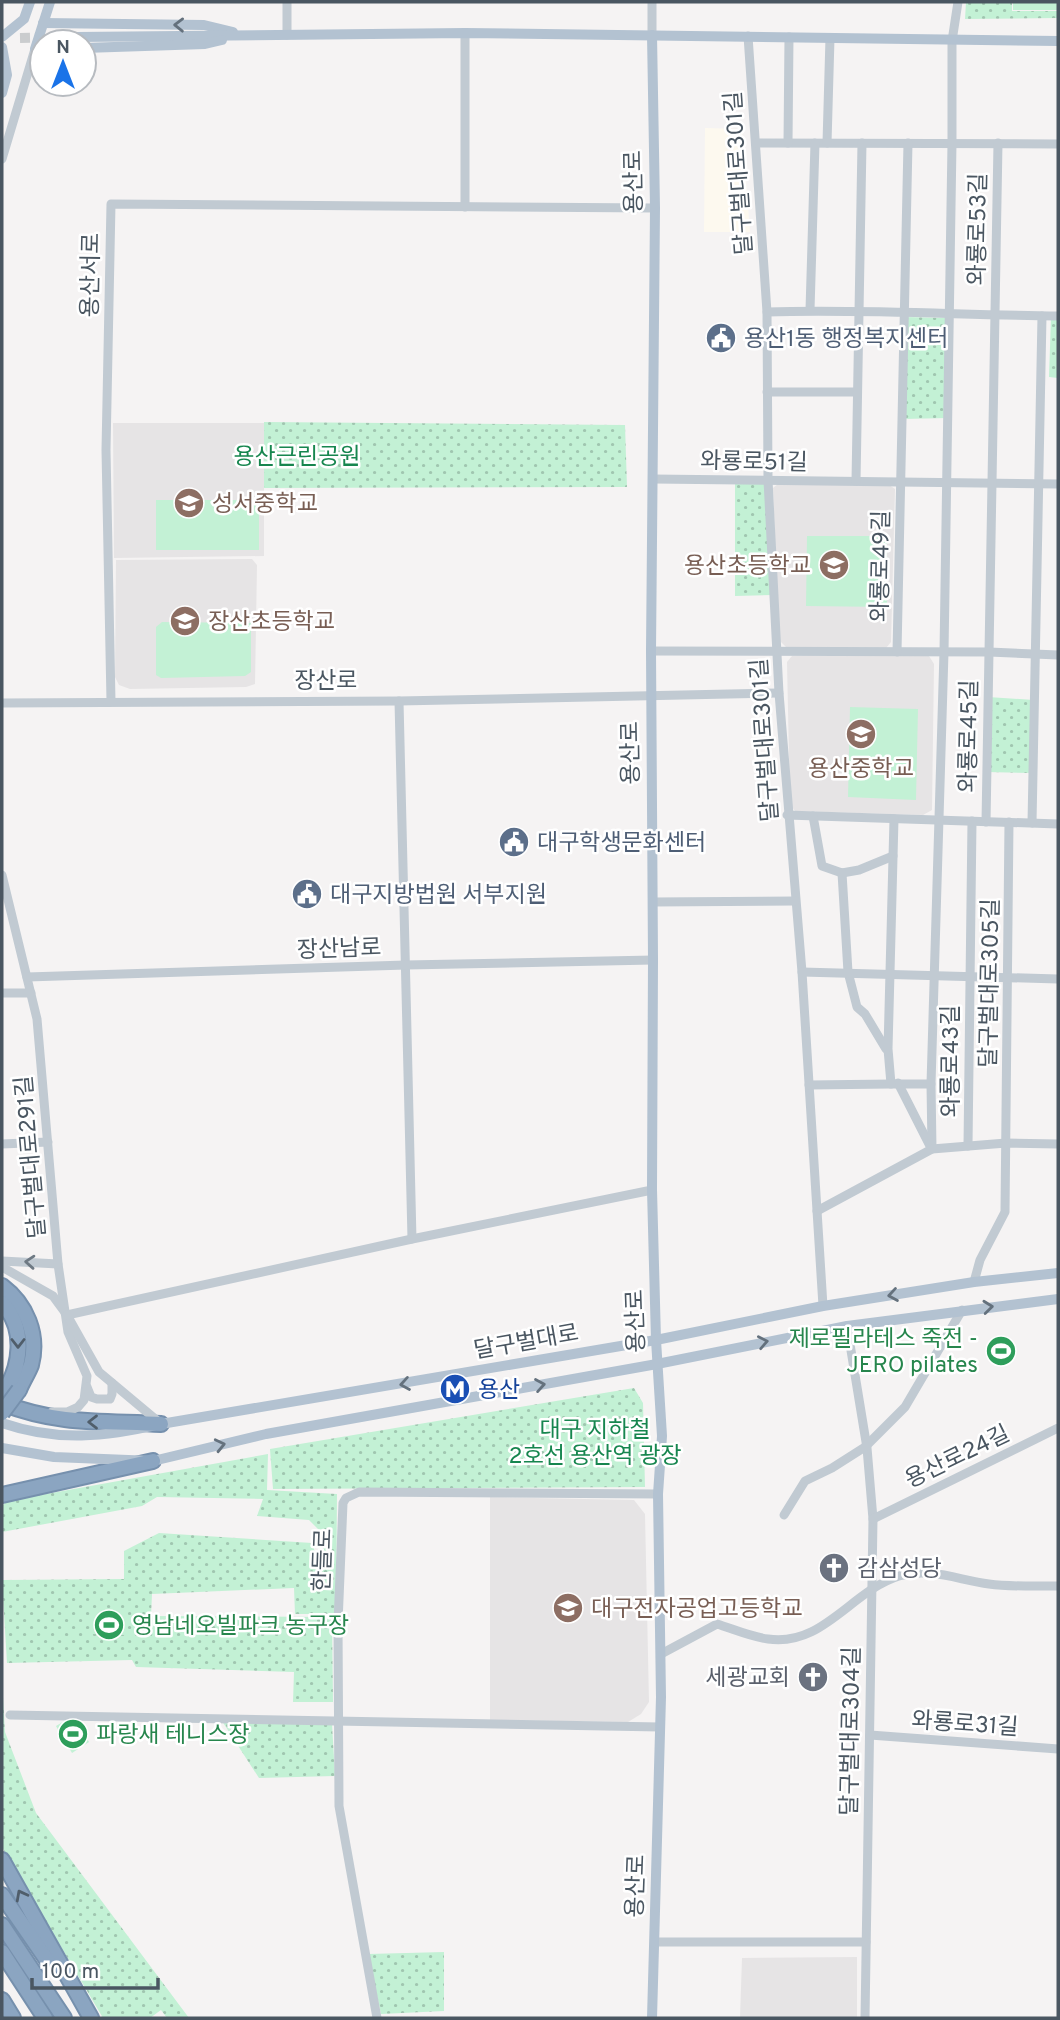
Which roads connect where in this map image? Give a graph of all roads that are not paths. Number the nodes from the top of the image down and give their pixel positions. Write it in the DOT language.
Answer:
graph roads {
  1 [pos="30,2"];
  2 [pos="50,2"];
  3 [pos="287,2"];
  4 [pos="652,2"];
  5 [pos="958,2"];
  6 [pos="43,23"];
  7 [pos="42,28"];
  8 [pos="465,33"];
  9 [pos="246,35"];
  10 [pos="287,35"];
  11 [pos="652,35"];
  12 [pos="748,36"];
  13 [pos="98,37"];
  14 [pos="789,37"];
  15 [pos="2,38"];
  16 [pos="20,38"];
  17 [pos="830,38"];
  18 [pos="952,41"];
  19 [pos="1058,41"];
  20 [pos="2,47"];
  21 [pos="98,48"];
  22 [pos="28,80"];
  23 [pos="2,93"];
  24 [pos="756,143"];
  25 [pos="788,143"];
  26 [pos="815,143"];
  27 [pos="827,143"];
  28 [pos="862,143"];
  29 [pos="908,143"];
  30 [pos="952,143"];
  31 [pos="998,143"];
  32 [pos="1058,144"];
  33 [pos="2,159"];
  34 [pos="465,206"];
  35 [pos="654,208"];
  36 [pos="810,310"];
  37 [pos="858,310"];
  38 [pos="766,312"];
  39 [pos="904,314"];
  40 [pos="950,314"];
  41 [pos="995,315"];
  42 [pos="1042,316"];
  43 [pos="1058,316"];
  44 [pos="767,392"];
  45 [pos="857,392"];
  46 [pos="653,479"];
  47 [pos="768,480"];
  48 [pos="856,481"];
  49 [pos="902,482"];
  50 [pos="948,483"];
  51 [pos="993,484"];
  52 [pos="1058,484"];
  53 [pos="1039,485"];
  54 [pos="651,651"];
  55 [pos="777,651"];
  56 [pos="897,652"];
  57 [pos="944,652"];
  58 [pos="989,652"];
  59 [pos="1035,654"];
  60 [pos="1058,655"];
  61 [pos="779,693"];
  62 [pos="651,698"];
  63 [pos="111,701"];
  64 [pos="399,701"];
  65 [pos="2,704"];
  66 [pos="787,815"];
  67 [pos="813,816"];
  68 [pos="894,819"];
  69 [pos="939,820"];
  70 [pos="972,821"];
  71 [pos="986,822"];
  72 [pos="1010,822"];
  73 [pos="1032,823"];
  74 [pos="1058,824"];
  75 [pos="893,856"];
  76 [pos="842,873"];
  77 [pos="2,875"];
  78 [pos="5,898"];
  79 [pos="795,901"];
  80 [pos="653,902"];
  81 [pos="653,960"];
  82 [pos="405,965"];
  83 [pos="802,972"];
  84 [pos="848,972"];
  85 [pos="890,973"];
  86 [pos="934,975"];
  87 [pos="970,976"];
  88 [pos="27,977"];
  89 [pos="1008,977"];
  90 [pos="1058,979"];
  91 [pos="2,993"];
  92 [pos="31,993"];
  93 [pos="888,1051"];
  94 [pos="894,1084"];
  95 [pos="931,1084"];
  96 [pos="809,1085"];
  97 [pos="47,1142"];
  98 [pos="1006,1143"];
  99 [pos="2,1144"];
  100 [pos="1058,1144"];
  101 [pos="968,1146"];
  102 [pos="932,1149"];
  103 [pos="652,1190"];
  104 [pos="817,1211"];
  105 [pos="412,1239"];
  106 [pos="2,1261"];
  107 [pos="58,1264"];
  108 [pos="2,1267"];
  109 [pos="1058,1273"];
  110 [pos="974,1282"];
  111 [pos="2,1286"];
  112 [pos="1058,1299"];
  113 [pos="2,1303"];
  114 [pos="823,1306"];
  115 [pos="962,1310"];
  116 [pos="66,1315"];
  117 [pos="847,1326"];
  118 [pos="656,1340"];
  119 [pos="657,1364"];
  120 [pos="112,1383"];
  121 [pos="87,1388"];
  122 [pos="9,1390"];
  123 [pos="2,1403"];
  124 [pos="23,1411"];
  125 [pos="2,1413"];
  126 [pos="2,1423"];
  127 [pos="161,1424"];
  128 [pos="1058,1428"];
  129 [pos="867,1445"];
  130 [pos="2,1448"];
  131 [pos="153,1461"];
  132 [pos="29,1490"];
  133 [pos="659,1494"];
  134 [pos="2,1495"];
  135 [pos="2,1502"];
  136 [pos="784,1515"];
  137 [pos="873,1519"];
  138 [pos="1058,1586"];
  139 [pos="871,1588"];
  140 [pos="661,1654"];
  141 [pos="10,1716"];
  142 [pos="337,1721"];
  143 [pos="660,1727"];
  144 [pos="870,1735"];
  145 [pos="1058,1749"];
  146 [pos="2,1860"];
  147 [pos="2,1895"];
  148 [pos="2,1925"];
  149 [pos="654,1942"];
  150 [pos="866,1942"];
  151 [pos="2,1952"];
  152 [pos="2,2000"];
  153 [pos="2,2007"];
  154 [pos="13,2018"];
  155 [pos="45,2018"];
  156 [pos="64,2018"];
  157 [pos="90,2018"];
  158 [pos="377,2018"];
  159 [pos="652,2018"];
  160 [pos="865,2018"];
  1 -- 15 [label="main road"];
  2 -- 6 [label="main road"];
  3 -- 10 [label="street"];
  4 -- 11 [label="street, 용산로"];
  5 -- 18 [label="street, 와룡로53길"];
  6 -- 7 [label="main road"];
  9 -- 6 [label="main road, one-way"];
  8 -- 10 [label="main road"];
  8 -- 11 [label="main road"];
  8 -- 34 [label="street"];
  9 -- 10 [label="main road"];
  9 -- 13 [label="main road"];
  9 -- 21 [label="main road"];
  11 -- 12 [label="main road"];
  11 -- 35 [label="main road, 용산로"];
  12 -- 14 [label="main road"];
  12 -- 24 [label="street, 달구벌대로301길"];
  14 -- 17 [label="main road"];
  14 -- 25 [label="street"];
  15 -- 16 [label="main road"];
  17 -- 18 [label="main road"];
  17 -- 27 [label="street"];
  18 -- 19 [label="main road"];
  18 -- 30 [label="street, 와룡로53길"];
  20 -- 23 [label="main road"];
  22 -- 33 [label="street"];
  24 -- 25 [label="street"];
  24 -- 38 [label="street, 달구벌대로301길"];
  25 -- 26 [label="street"];
  26 -- 27 [label="street"];
  26 -- 36 [label="street"];
  27 -- 28 [label="street"];
  28 -- 29 [label="street"];
  28 -- 37 [label="street"];
  29 -- 30 [label="street"];
  29 -- 39 [label="street"];
  30 -- 31 [label="street"];
  30 -- 40 [label="street, 와룡로53길"];
  31 -- 32 [label="street"];
  31 -- 41 [label="street, 와룡로53길"];
  34 -- 35 [label="street, 용산서로"];
  34 -- 63 [label="street, 용산서로"];
  35 -- 46 [label="main road, 용산로"];
  36 -- 37 [label="street, 와룡로53길"];
  36 -- 38 [label="street, 와룡로53길"];
  37 -- 39 [label="street, 와룡로53길"];
  37 -- 45 [label="street"];
  38 -- 44 [label="street, 달구벌대로301길"];
  39 -- 40 [label="street, 와룡로53길"];
  39 -- 49 [label="street"];
  40 -- 41 [label="street, 와룡로53길"];
  40 -- 50 [label="street"];
  41 -- 42 [label="street, 와룡로53길"];
  41 -- 51 [label="street"];
  42 -- 43 [label="street, 와룡로53길"];
  42 -- 53 [label="street"];
  44 -- 45 [label="street"];
  44 -- 47 [label="street, 달구벌대로301길"];
  45 -- 48 [label="street"];
  46 -- 47 [label="street, 와룡로51길"];
  46 -- 54 [label="main road, 용산로"];
  47 -- 48 [label="street, 와룡로51길"];
  47 -- 55 [label="street, 달구벌대로301길"];
  48 -- 49 [label="street, 와룡로51길"];
  49 -- 50 [label="street, 와룡로51길"];
  49 -- 56 [label="street, 와룡로49길"];
  50 -- 51 [label="street, 와룡로51길"];
  50 -- 57 [label="street"];
  51 -- 53 [label="street, 와룡로51길"];
  51 -- 58 [label="street"];
  52 -- 53 [label="street, 와룡로51길"];
  53 -- 59 [label="street"];
  54 -- 55 [label="street, 와룡로49길"];
  54 -- 62 [label="main road, 용산로"];
  55 -- 56 [label="street, 와룡로49길"];
  55 -- 61 [label="street, 달구벌대로301길"];
  56 -- 57 [label="street, 와룡로49길"];
  57 -- 58 [label="street, 와룡로49길"];
  57 -- 69 [label="street, 와룡로45길"];
  58 -- 59 [label="street, 와룡로49길"];
  58 -- 71 [label="street, 와룡로45길"];
  59 -- 60 [label="street, 와룡로49길"];
  59 -- 73 [label="street"];
  61 -- 62 [label="street, 용산로"];
  61 -- 66 [label="street, 달구벌대로301길"];
  62 -- 64 [label="street, 장산로"];
  62 -- 80 [label="main road, 용산로"];
  63 -- 64 [label="street, 장산로"];
  63 -- 65 [label="street, 장산로"];
  64 -- 82 [label="street"];
  66 -- 67 [label="street, 와룡로45길"];
  66 -- 79 [label="street, 달구벌대로301길"];
  67 -- 68 [label="street, 와룡로45길"];
  67 -- 76 [label="street"];
  68 -- 69 [label="street, 와룡로45길"];
  68 -- 75 [label="street"];
  69 -- 70 [label="street, 와룡로45길"];
  69 -- 86 [label="street, 와룡로43길"];
  70 -- 71 [label="street, 와룡로45길"];
  70 -- 87 [label="street, 와룡로43길"];
  71 -- 72 [label="street, 와룡로45길"];
  72 -- 73 [label="street, 와룡로45길"];
  72 -- 89 [label="street, 달구벌대로305길"];
  73 -- 74 [label="street, 와룡로45길"];
  75 -- 76 [label="street"];
  75 -- 85 [label="street"];
  76 -- 84 [label="street"];
  77 -- 78 [label="street, 달구벌대로291길"];
  78 -- 88 [label="street, 달구벌대로291길"];
  79 -- 80 [label="street"];
  79 -- 83 [label="street, 달구벌대로301길"];
  80 -- 81 [label="main road, 용산로"];
  81 -- 82 [label="street, 장산남로"];
  81 -- 103 [label="main road, 용산로"];
  82 -- 88 [label="street, 장산남로"];
  82 -- 105 [label="street"];
  83 -- 84 [label="street, 와룡로43길"];
  83 -- 96 [label="street, 달구벌대로301길"];
  84 -- 85 [label="street, 와룡로43길"];
  84 -- 93 [label="street"];
  85 -- 86 [label="street, 와룡로43길"];
  85 -- 93 [label="street"];
  86 -- 87 [label="street, 와룡로43길"];
  86 -- 95 [label="street, 와룡로43길"];
  87 -- 89 [label="street, 와룡로43길"];
  87 -- 101 [label="street, 와룡로43길"];
  88 -- 92 [label="street, 달구벌대로291길"];
  89 -- 90 [label="street, 와룡로43길"];
  89 -- 98 [label="street, 달구벌대로305길"];
  91 -- 92 [label="street"];
  92 -- 97 [label="street, 달구벌대로291길"];
  93 -- 94 [label="street"];
  94 -- 95 [label="street, 와룡로43길"];
  94 -- 96 [label="street"];
  94 -- 102 [label="street"];
  95 -- 102 [label="street, 와룡로43길"];
  96 -- 104 [label="street, 달구벌대로301길"];
  97 -- 99 [label="street"];
  97 -- 107 [label="street, 달구벌대로291길"];
  98 -- 100 [label="street"];
  98 -- 101 [label="street"];
  98 -- 110 [label="street, 달구벌대로305길"];
  101 -- 102 [label="street"];
  102 -- 104 [label="street"];
  103 -- 105 [label="street"];
  103 -- 118 [label="main road, 용산로"];
  104 -- 114 [label="street, 달구벌대로301길"];
  105 -- 116 [label="street"];
  107 -- 106 [label="street, one-way"];
  107 -- 116 [label="street, 달구벌대로291길"];
  108 -- 116 [label="street"];
  109 -- 110 [label="main road, 달구벌대로"];
  110 -- 114 [label="main road, 달구벌대로, one-way"];
  111 -- 122 [label="highway"];
  115 -- 112 [label="main road, 달구벌대로, one-way"];
  113 -- 122 [label="highway, one-way"];
  114 -- 118 [label="main road, 달구벌대로"];
  115 -- 117 [label="main road, 달구벌대로"];
  115 -- 129 [label="street"];
  116 -- 120 [label="street"];
  116 -- 121 [label="street"];
  119 -- 117 [label="main road, 달구벌대로, one-way"];
  117 -- 129 [label="street"];
  118 -- 119 [label="main road, 용산로"];
  118 -- 127 [label="main road, 달구벌대로, one-way"];
  131 -- 119 [label="main road, 달구벌대로, one-way"];
  119 -- 133 [label="main road, 용산로"];
  120 -- 121 [label="street"];
  120 -- 127 [label="street"];
  121 -- 124 [label="street"];
  122 -- 125 [label="highway, bridge"];
  123 -- 124 [label="highway"];
  127 -- 124 [label="highway, one-way"];
  126 -- 127 [label="main road, 달구벌대로"];
  128 -- 137 [label="street, 용산로24길"];
  129 -- 136 [label="street"];
  129 -- 137 [label="street, 달구벌대로304길"];
  130 -- 131 [label="main road, 달구벌대로"];
  131 -- 132 [label="highway"];
  132 -- 134 [label="highway"];
  132 -- 135 [label="highway"];
  133 -- 140 [label="main road, 용산로"];
  133 -- 142 [label="street, 한들로"];
  137 -- 139 [label="street, 달구벌대로304길"];
  138 -- 139 [label="street"];
  139 -- 140 [label="street"];
  139 -- 144 [label="street, 달구벌대로304길"];
  140 -- 143 [label="main road, 용산로"];
  141 -- 142 [label="street"];
  142 -- 143 [label="street"];
  142 -- 158 [label="street, 한들로"];
  143 -- 149 [label="main road, 용산로"];
  144 -- 145 [label="street, 와룡로31길"];
  144 -- 150 [label="street, 달구벌대로304길"];
  157 -- 146 [label="highway, one-way"];
  147 -- 157 [label="highway"];
  148 -- 156 [label="highway"];
  149 -- 150 [label="street, 용산로"];
  149 -- 159 [label="main road, 용산로"];
  150 -- 160 [label="street, 달구벌대로304길"];
  151 -- 155 [label="highway"];
  152 -- 154 [label="highway"];
  153 -- 154 [label="highway"];
}
